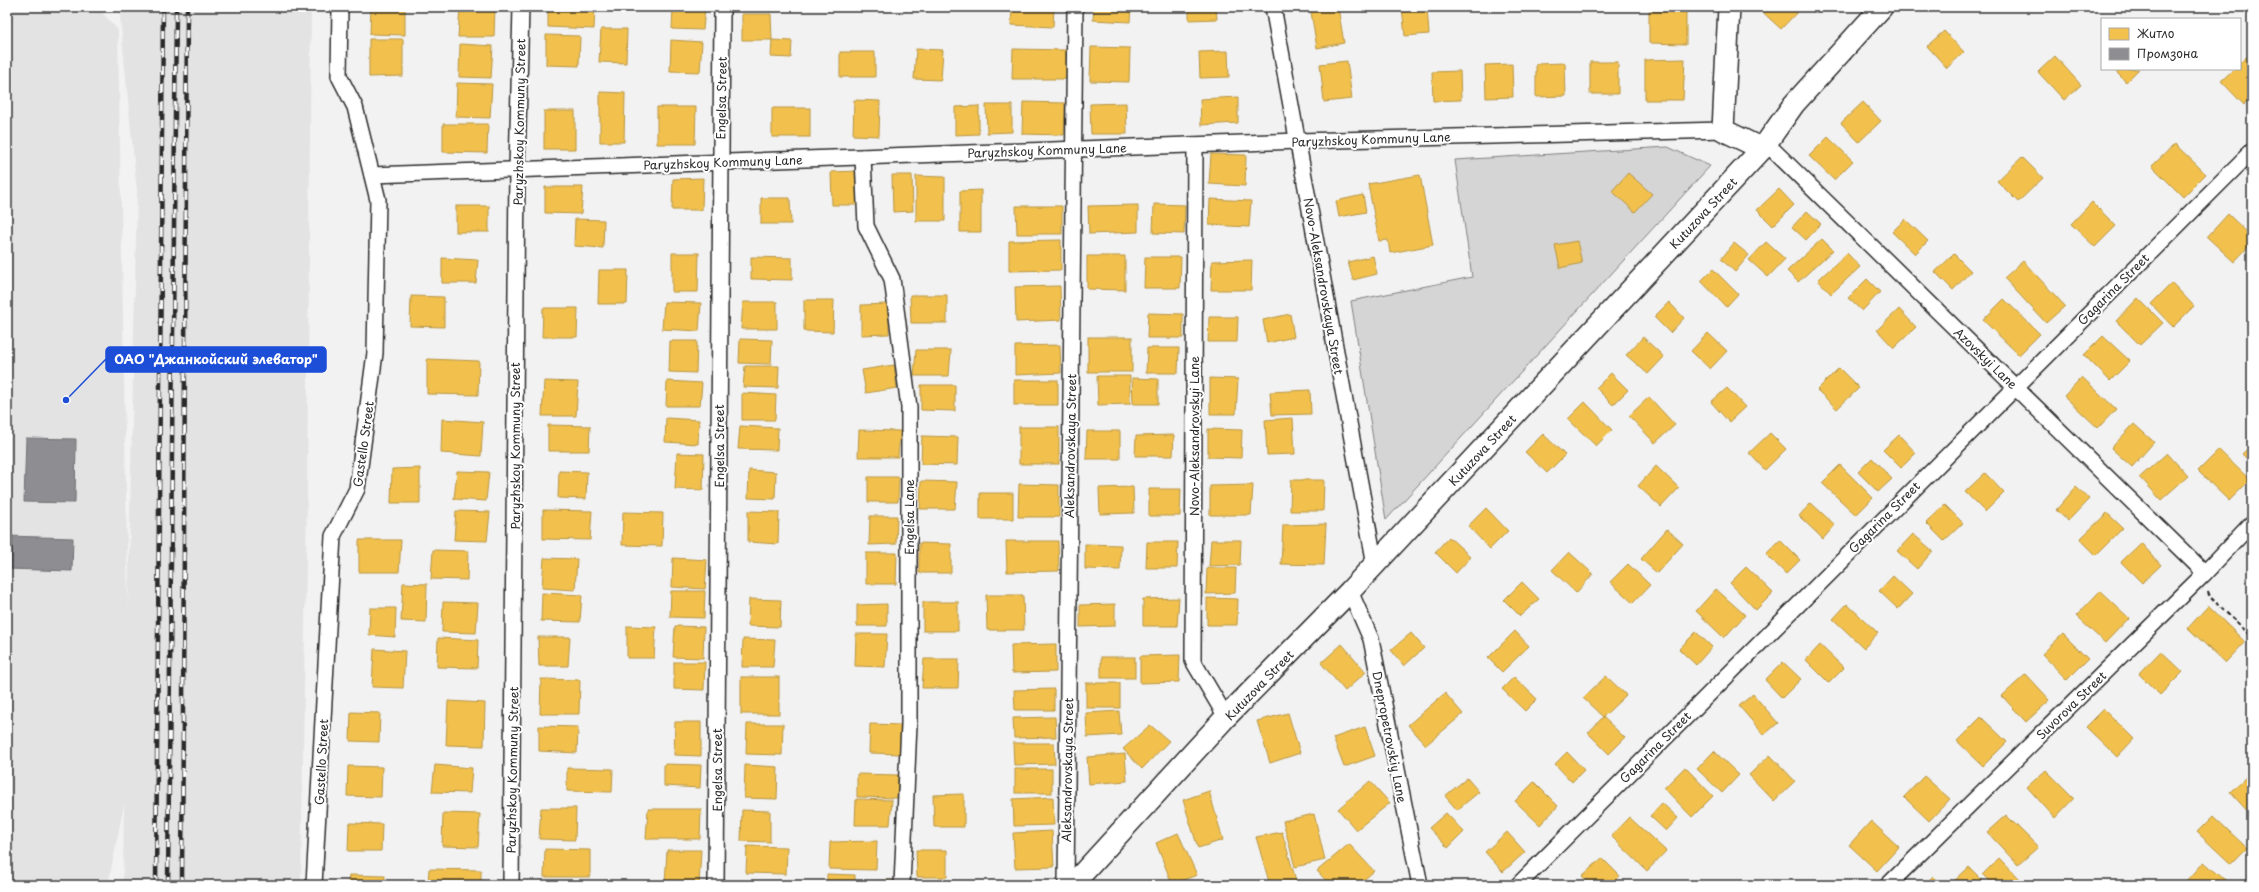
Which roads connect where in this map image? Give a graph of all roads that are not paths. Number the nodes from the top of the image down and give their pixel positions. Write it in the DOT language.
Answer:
graph roads {
  1 [pos="340,7"];
  2 [pos="521,7"];
  3 [pos="722,7"];
  4 [pos="1075,7"];
  5 [pos="1273,7"];
  6 [pos="1729,7"];
  7 [pos="1882,7"];
  8 [pos="1723,130"];
  9 [pos="1298,141"];
  10 [pos="1195,145"];
  11 [pos="1764,146"];
  12 [pos="1073,150"];
  13 [pos="2252,151"];
  14 [pos="863,157"];
  15 [pos="721,162"];
  16 [pos="517,170"];
  17 [pos="372,175"];
  18 [pos="2015,386"];
  19 [pos="2252,523"];
  20 [pos="1375,565"];
  21 [pos="2203,575"];
  22 [pos="1350,591"];
  23 [pos="1226,718"];
  24 [pos="314,885"];
  25 [pos="511,885"];
  26 [pos="716,885"];
  27 [pos="902,885"];
  28 [pos="1066,885"];
  29 [pos="1072,885"];
  30 [pos="1420,885"];
  31 [pos="1518,885"];
  32 [pos="1888,885"];
  1 -- 17 [label="street, Gastello Street"];
  2 -- 16 [label="street, Paryzhskoy Kommuny Street"];
  3 -- 15 [label="street, Engelsa Street"];
  4 -- 12 [label="street, Aleksandrovskaya Street"];
  5 -- 9 [label="street, Novo-Aleksandrovskaya Street"];
  6 -- 8 [label="main road"];
  7 -- 11 [label="main road, Kutuzova Street"];
  8 -- 9 [label="street, Paryzhskoy Kommuny Lane"];
  8 -- 11 [label="main road"];
  9 -- 10 [label="street, Paryzhskoy Kommuny Lane"];
  9 -- 20 [label="street, Novo-Aleksandrovskaya Street"];
  10 -- 12 [label="street, Paryzhskoy Kommuny Lane"];
  10 -- 23 [label="street, Novo-Aleksandrovskyi Lane"];
  11 -- 18 [label="street, Azovskyi Lane"];
  11 -- 20 [label="main road, Kutuzova Street"];
  12 -- 14 [label="street, Paryzhskoy Kommuny Lane"];
  12 -- 28 [label="street, Aleksandrovskaya Street"];
  13 -- 18 [label="street, Gagarina Street"];
  14 -- 15 [label="street, Paryzhskoy Kommuny Lane"];
  14 -- 27 [label="street, Engelsa Lane"];
  15 -- 16 [label="street, Paryzhskoy Kommuny Lane"];
  15 -- 26 [label="street, Engelsa Street"];
  16 -- 17 [label="street, Paryzhskoy Kommuny Lane"];
  16 -- 25 [label="street, Paryzhskoy Kommuny Street"];
  17 -- 24 [label="street, Gastello Street"];
  18 -- 21 [label="street, Azovskyi Lane"];
  18 -- 31 [label="street, Gagarina Street"];
  19 -- 21 [label="street, Suvorova Street"];
  20 -- 22 [label="main road, Kutuzova Street"];
  21 -- 32 [label="street, Suvorova Street"];
  22 -- 23 [label="main road, Kutuzova Street"];
  22 -- 30 [label="street, Dnepropetrovskiy Lane"];
  23 -- 29 [label="main road, Kutuzova Street"];
}
